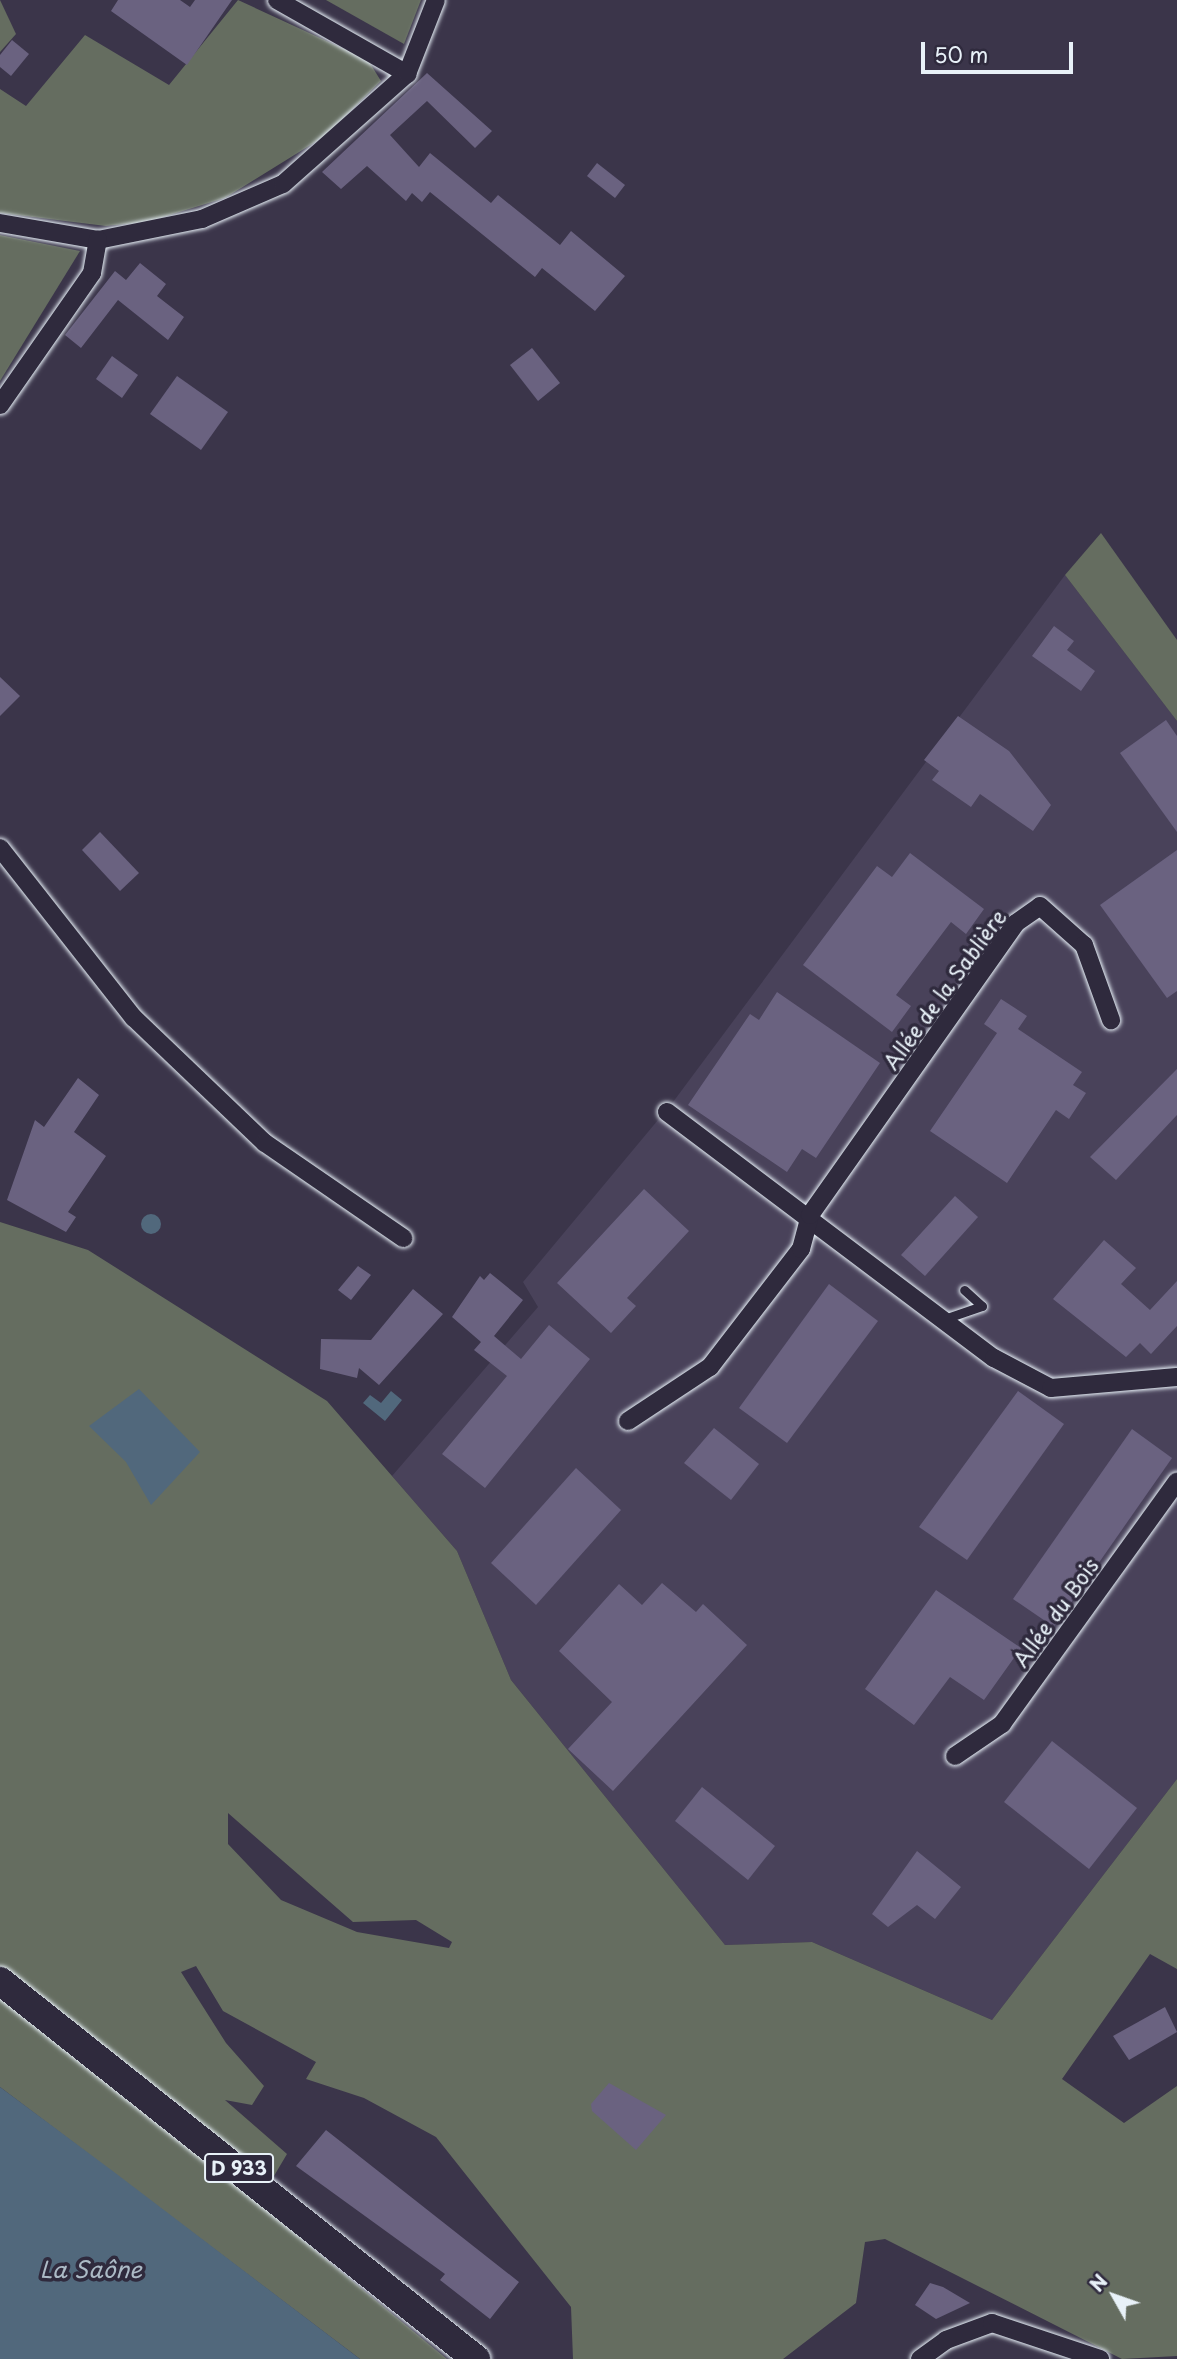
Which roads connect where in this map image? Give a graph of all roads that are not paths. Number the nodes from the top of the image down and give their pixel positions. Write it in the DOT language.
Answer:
graph roads {
  1 [pos="277,0"];
  2 [pos="436,0"];
  3 [pos="407,74"];
  4 [pos="0,223"];
  5 [pos="98,240"];
  6 [pos="0,405"];
  7 [pos="0,848"];
  8 [pos="1111,1020"];
  9 [pos="667,1112"];
  10 [pos="810,1215"];
  11 [pos="403,1238"];
  12 [pos="964,1290"];
  13 [pos="940,1320"];
  14 [pos="1177,1377"];
  15 [pos="628,1421"];
  16 [pos="1177,1481"];
  17 [pos="955,1756"];
  18 [pos="0,1981"];
  19 [pos="476,2359"];
  20 [pos="920,2359"];
  21 [pos="1100,2359"];
  1 -- 3 [label="street"];
  2 -- 3 [label="street"];
  3 -- 5 [label="street"];
  4 -- 5 [label="street"];
  5 -- 6 [label="street"];
  7 -- 11 [label="street"];
  8 -- 10 [label="street, Allée de la Sablière"];
  9 -- 10 [label="street"];
  10 -- 13 [label="street"];
  10 -- 15 [label="street"];
  12 -- 13 [label="lane"];
  13 -- 14 [label="street"];
  16 -- 17 [label="street, Allée du Bois"];
  18 -- 19 [label="main road, D 933"];
  20 -- 21 [label="street"];
}
